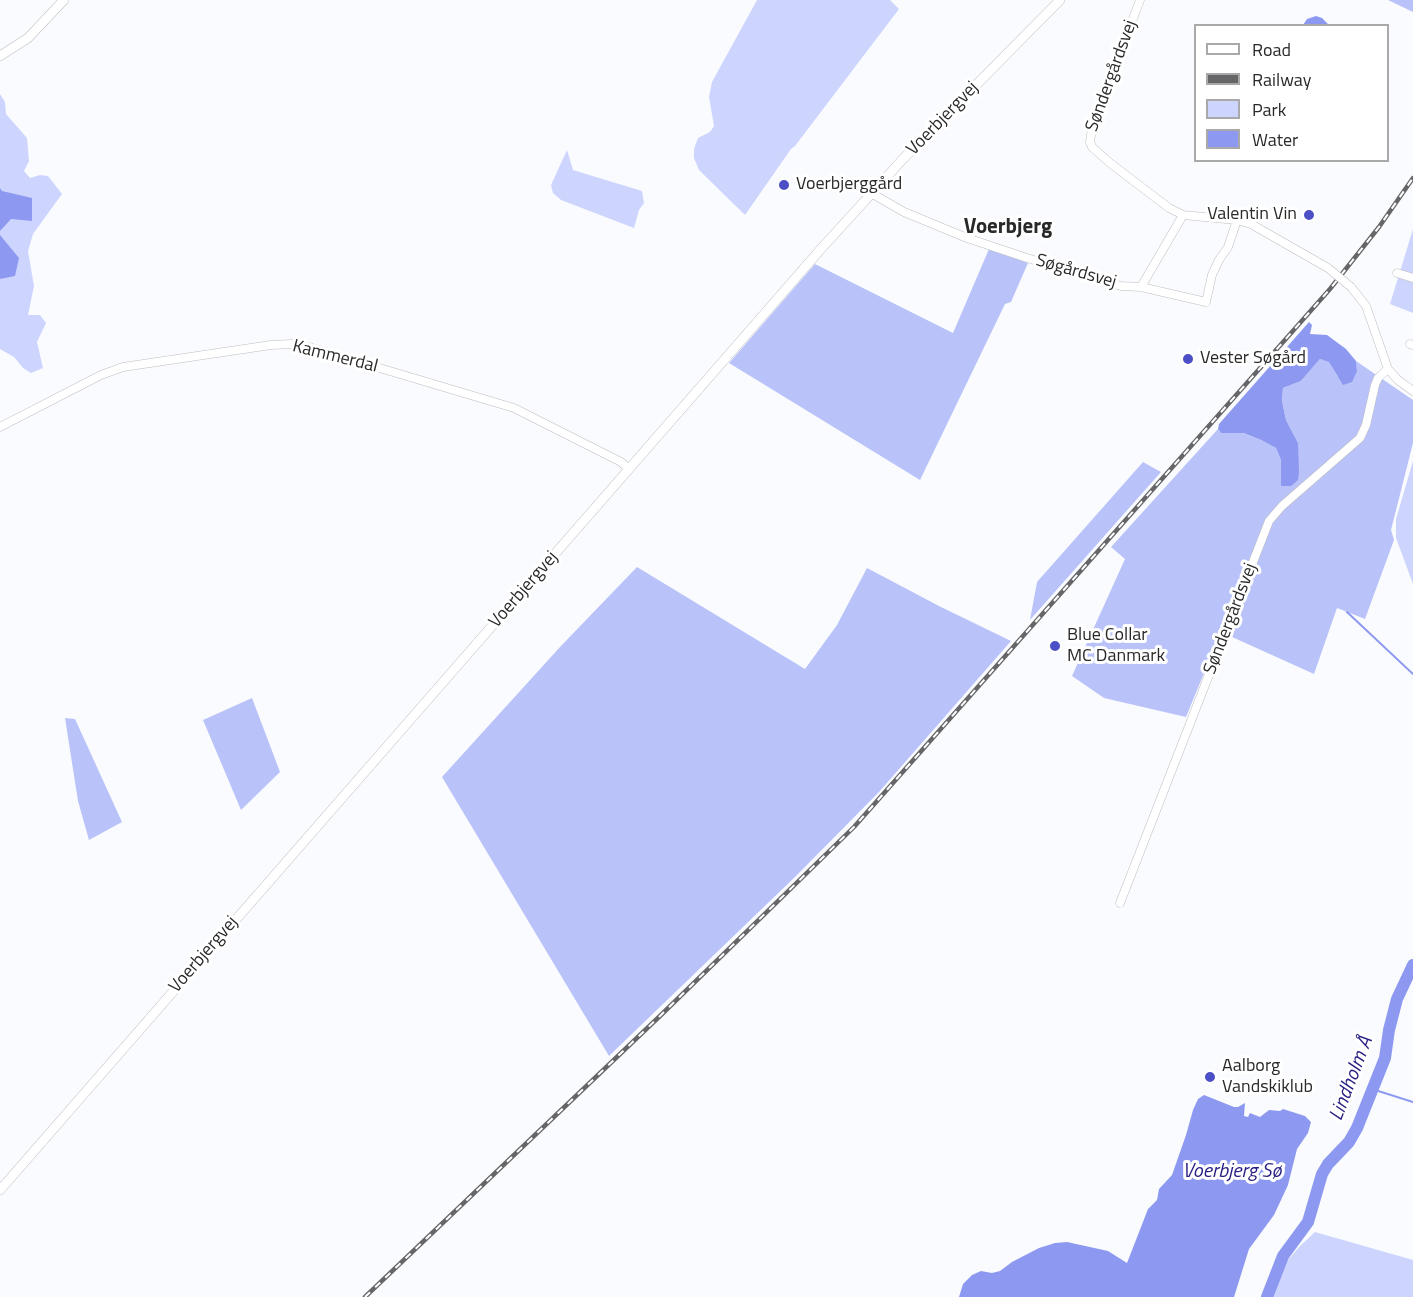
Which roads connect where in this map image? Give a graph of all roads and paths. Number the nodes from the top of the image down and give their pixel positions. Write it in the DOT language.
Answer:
graph roads {
  1 [pos="64,0"];
  2 [pos="1060,0"];
  3 [pos="1140,0"];
  4 [pos="0,56"];
  5 [pos="871,193"];
  6 [pos="1183,215"];
  7 [pos="1237,220"];
  8 [pos="1397,273"];
  9 [pos="1413,278"];
  10 [pos="1141,287"];
  11 [pos="1388,369"];
  12 [pos="1413,390"];
  13 [pos="0,427"];
  14 [pos="629,469"];
  15 [pos="1120,903"];
  16 [pos="0,1190"];
  1 -- 4 [label="street"];
  2 -- 5 [label="street, Voerbjergvej"];
  3 -- 6 [label="street, Søndergårdsvej"];
  5 -- 10 [label="street, Søgårdsvej"];
  5 -- 14 [label="street, Voerbjergvej"];
  6 -- 7 [label="street, Søndergårdsvej"];
  6 -- 10 [label="street"];
  7 -- 10 [label="street, Søgårdsvej"];
  7 -- 11 [label="street, Søndergårdsvej, bridge"];
  8 -- 9 [label="street"];
  11 -- 12 [label="street, Søndergårdsvej"];
  11 -- 15 [label="street, Søndergårdsvej"];
  13 -- 14 [label="street, Kammerdal"];
  14 -- 16 [label="street, Voerbjergvej"];
}
